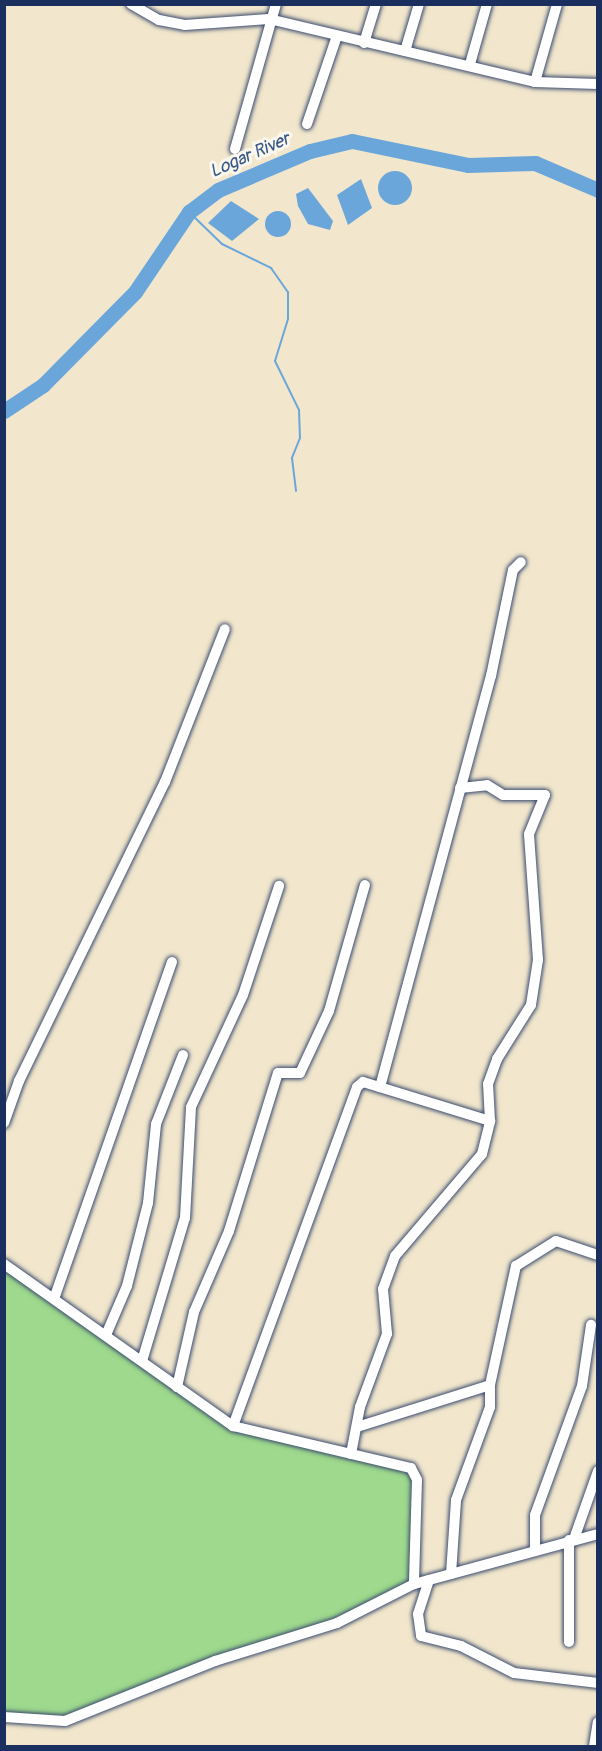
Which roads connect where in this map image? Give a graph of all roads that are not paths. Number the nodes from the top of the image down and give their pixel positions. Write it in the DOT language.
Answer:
graph roads {
  1 [pos="131,4"];
  2 [pos="276,4"];
  3 [pos="376,4"];
  4 [pos="419,4"];
  5 [pos="487,4"];
  6 [pos="557,4"];
  7 [pos="269,19"];
  8 [pos="338,36"];
  9 [pos="364,43"];
  10 [pos="405,51"];
  11 [pos="470,64"];
  12 [pos="535,82"];
  13 [pos="597,84"];
  14 [pos="308,124"];
  15 [pos="235,149"];
  16 [pos="521,562"];
  17 [pos="225,629"];
  18 [pos="460,788"];
  19 [pos="365,885"];
  20 [pos="279,886"];
  21 [pos="172,962"];
  22 [pos="183,1055"];
  23 [pos="380,1086"];
  24 [pos="490,1121"];
  25 [pos="4,1123"];
  26 [pos="597,1255"];
  27 [pos="4,1264"];
  28 [pos="55,1296"];
  29 [pos="591,1325"];
  30 [pos="106,1335"];
  31 [pos="142,1361"];
  32 [pos="490,1385"];
  33 [pos="177,1387"];
  34 [pos="233,1426"];
  35 [pos="357,1427"];
  36 [pos="351,1454"];
  37 [pos="597,1471"];
  38 [pos="597,1534"];
  39 [pos="571,1540"];
  40 [pos="535,1550"];
  41 [pos="451,1574"];
  42 [pos="429,1580"];
  43 [pos="414,1584"];
  44 [pos="569,1642"];
  45 [pos="597,1683"];
  46 [pos="4,1717"];
  47 [pos="597,1722"];
  48 [pos="594,1746"];
  1 -- 7 [label="street"];
  2 -- 7 [label="street"];
  3 -- 9 [label="street"];
  4 -- 10 [label="street"];
  5 -- 11 [label="street"];
  6 -- 12 [label="street"];
  7 -- 8 [label="street"];
  7 -- 15 [label="street"];
  8 -- 9 [label="street"];
  8 -- 14 [label="street"];
  9 -- 10 [label="street"];
  10 -- 11 [label="street"];
  11 -- 12 [label="street"];
  12 -- 13 [label="street"];
  16 -- 18 [label="street"];
  17 -- 25 [label="street"];
  18 -- 23 [label="street"];
  18 -- 24 [label="street"];
  19 -- 33 [label="street"];
  20 -- 31 [label="street"];
  21 -- 28 [label="street"];
  22 -- 30 [label="street"];
  23 -- 24 [label="street"];
  23 -- 34 [label="street"];
  24 -- 35 [label="street"];
  26 -- 32 [label="street"];
  27 -- 28 [label="street"];
  28 -- 30 [label="street"];
  29 -- 40 [label="street"];
  30 -- 31 [label="street"];
  31 -- 33 [label="street"];
  32 -- 35 [label="street"];
  32 -- 41 [label="street"];
  33 -- 34 [label="street"];
  34 -- 36 [label="street"];
  35 -- 36 [label="street"];
  36 -- 43 [label="street"];
  37 -- 39 [label="street"];
  38 -- 39 [label="street"];
  39 -- 40 [label="street"];
  39 -- 44 [label="street"];
  40 -- 41 [label="street"];
  41 -- 42 [label="street"];
  42 -- 43 [label="street"];
  42 -- 45 [label="street"];
  43 -- 46 [label="street"];
  47 -- 48 [label="street"];
}
